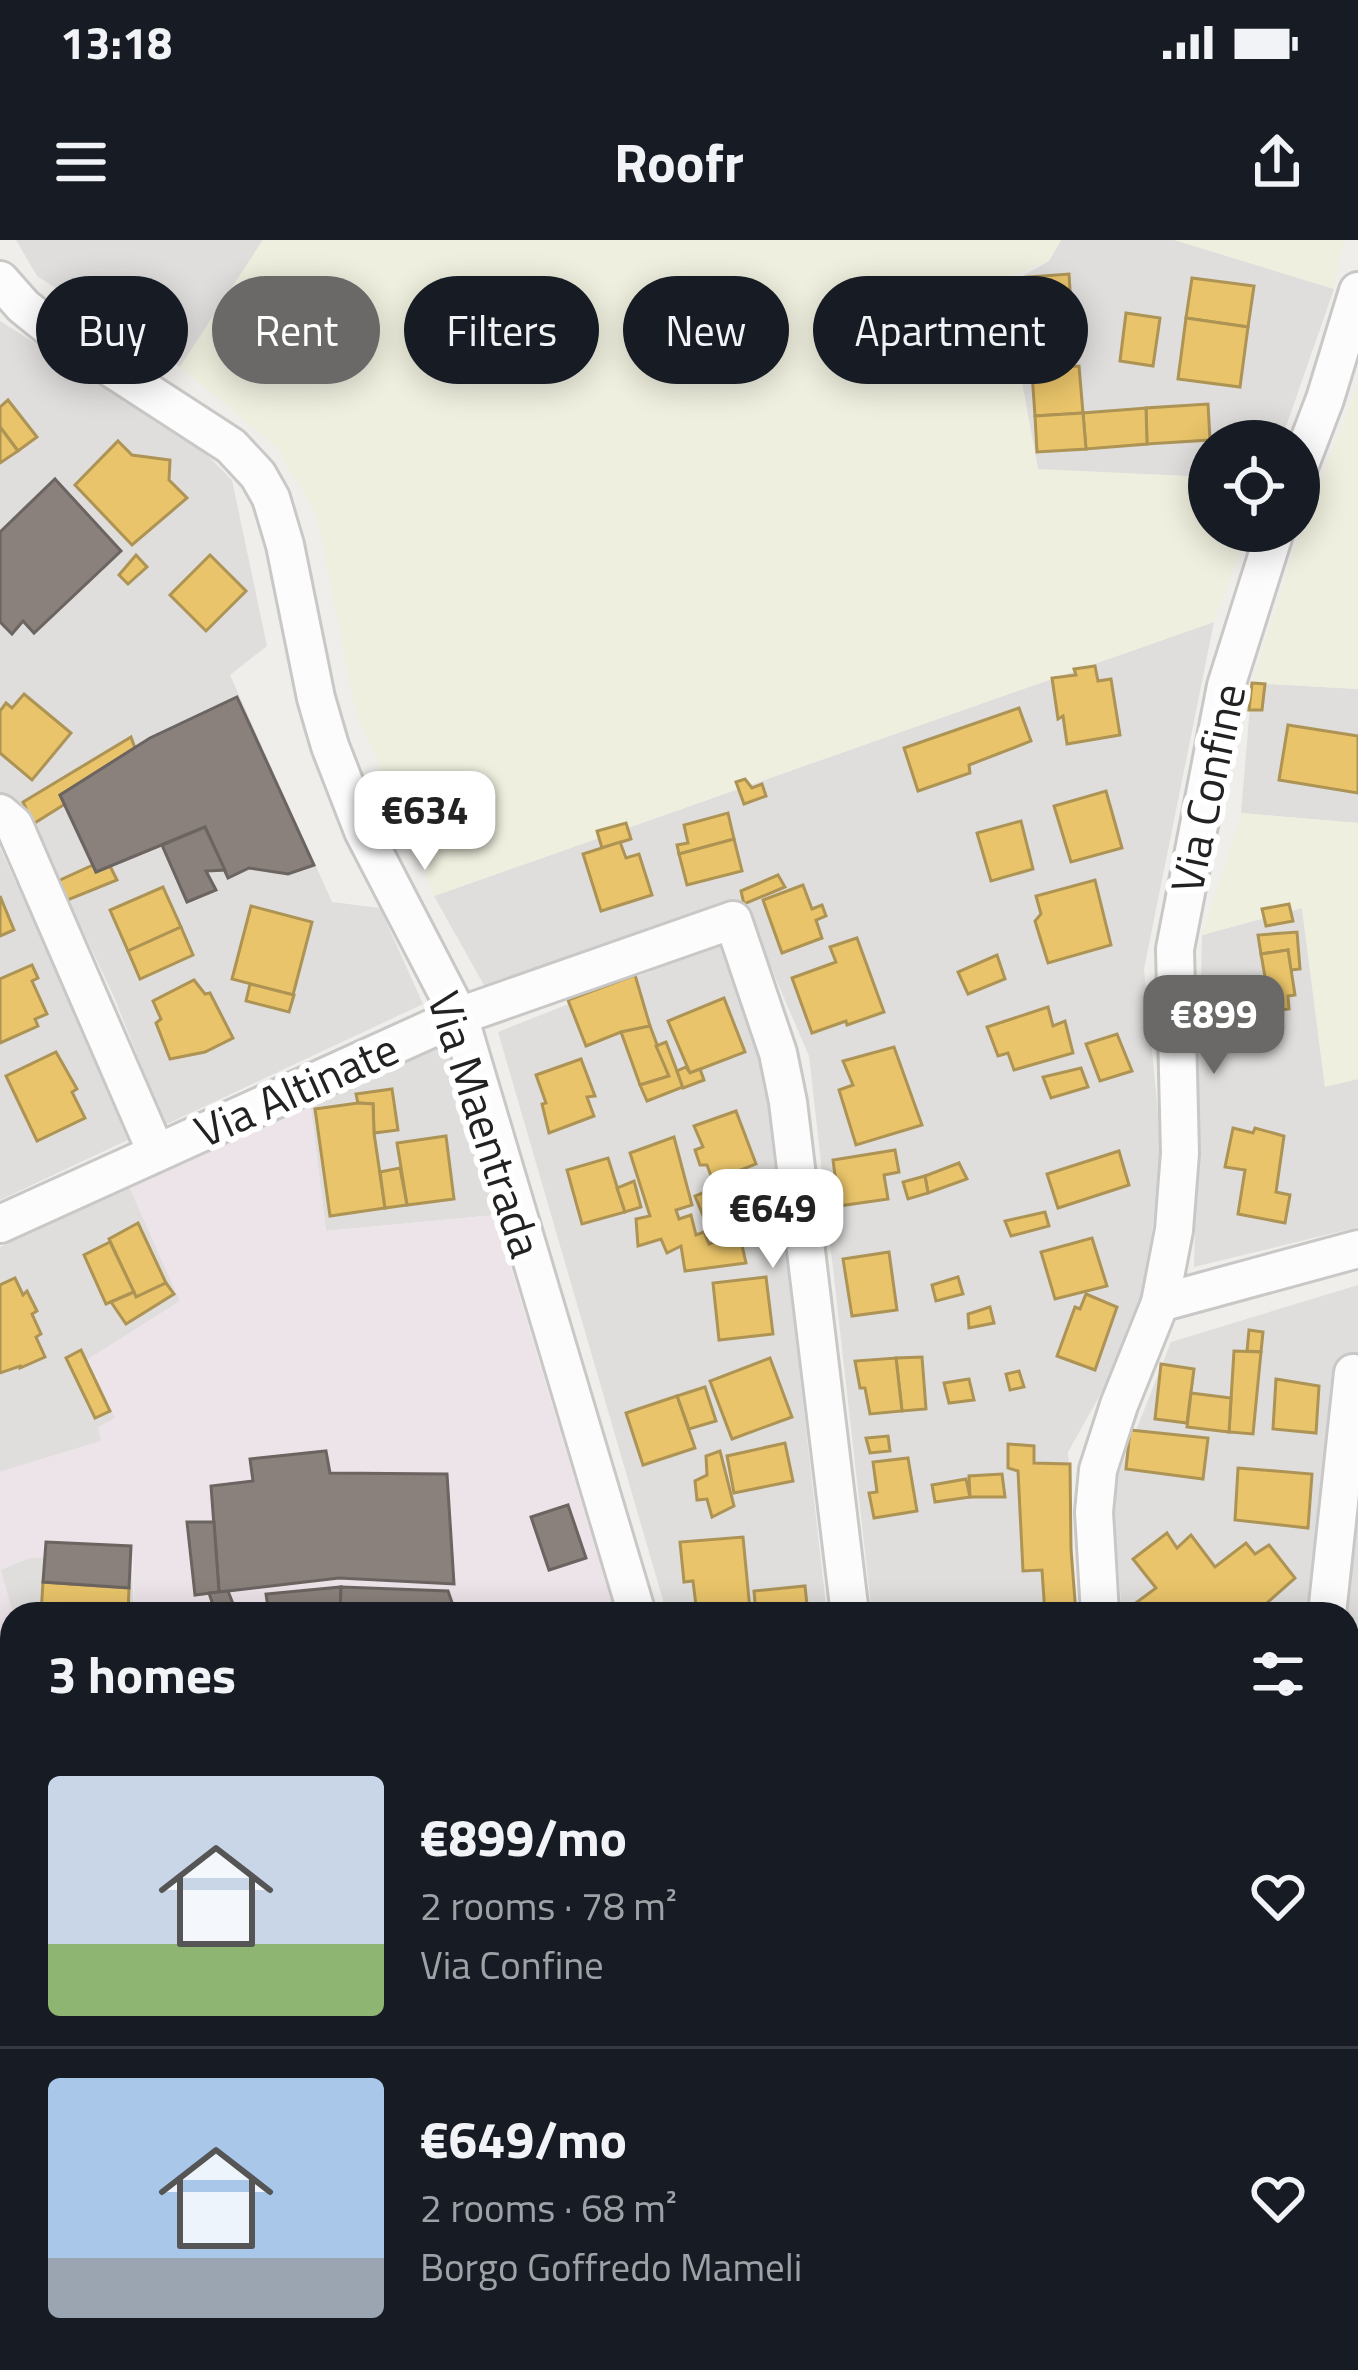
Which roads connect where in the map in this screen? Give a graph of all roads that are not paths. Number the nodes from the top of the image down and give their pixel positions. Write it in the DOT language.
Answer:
graph roads {
  1 [pos="0,280"];
  2 [pos="1358,291"];
  3 [pos="1317,420"];
  4 [pos="1268,552"];
  5 [pos="0,813"];
  6 [pos="459,1016"];
  7 [pos="156,1152"];
  8 [pos="0,1224"];
  9 [pos="1358,1249"];
  10 [pos="1160,1303"];
  11 [pos="1353,1373"];
  12 [pos="634,1602"];
  13 [pos="849,1602"];
  14 [pos="1099,1602"];
  15 [pos="1328,1602"];
  1 -- 6 [label="street, Via Maentrada"];
  2 -- 3 [label="street"];
  4 -- 10 [label="street, Via Confine"];
  5 -- 7 [label="street"];
  6 -- 7 [label="street, Via Altinate"];
  6 -- 12 [label="street, Via Maentrada"];
  6 -- 13 [label="street, Via Altinate"];
  7 -- 8 [label="street, Via Altinate"];
  9 -- 10 [label="street"];
  10 -- 14 [label="street, Via Confine"];
  11 -- 15 [label="street"];
}
